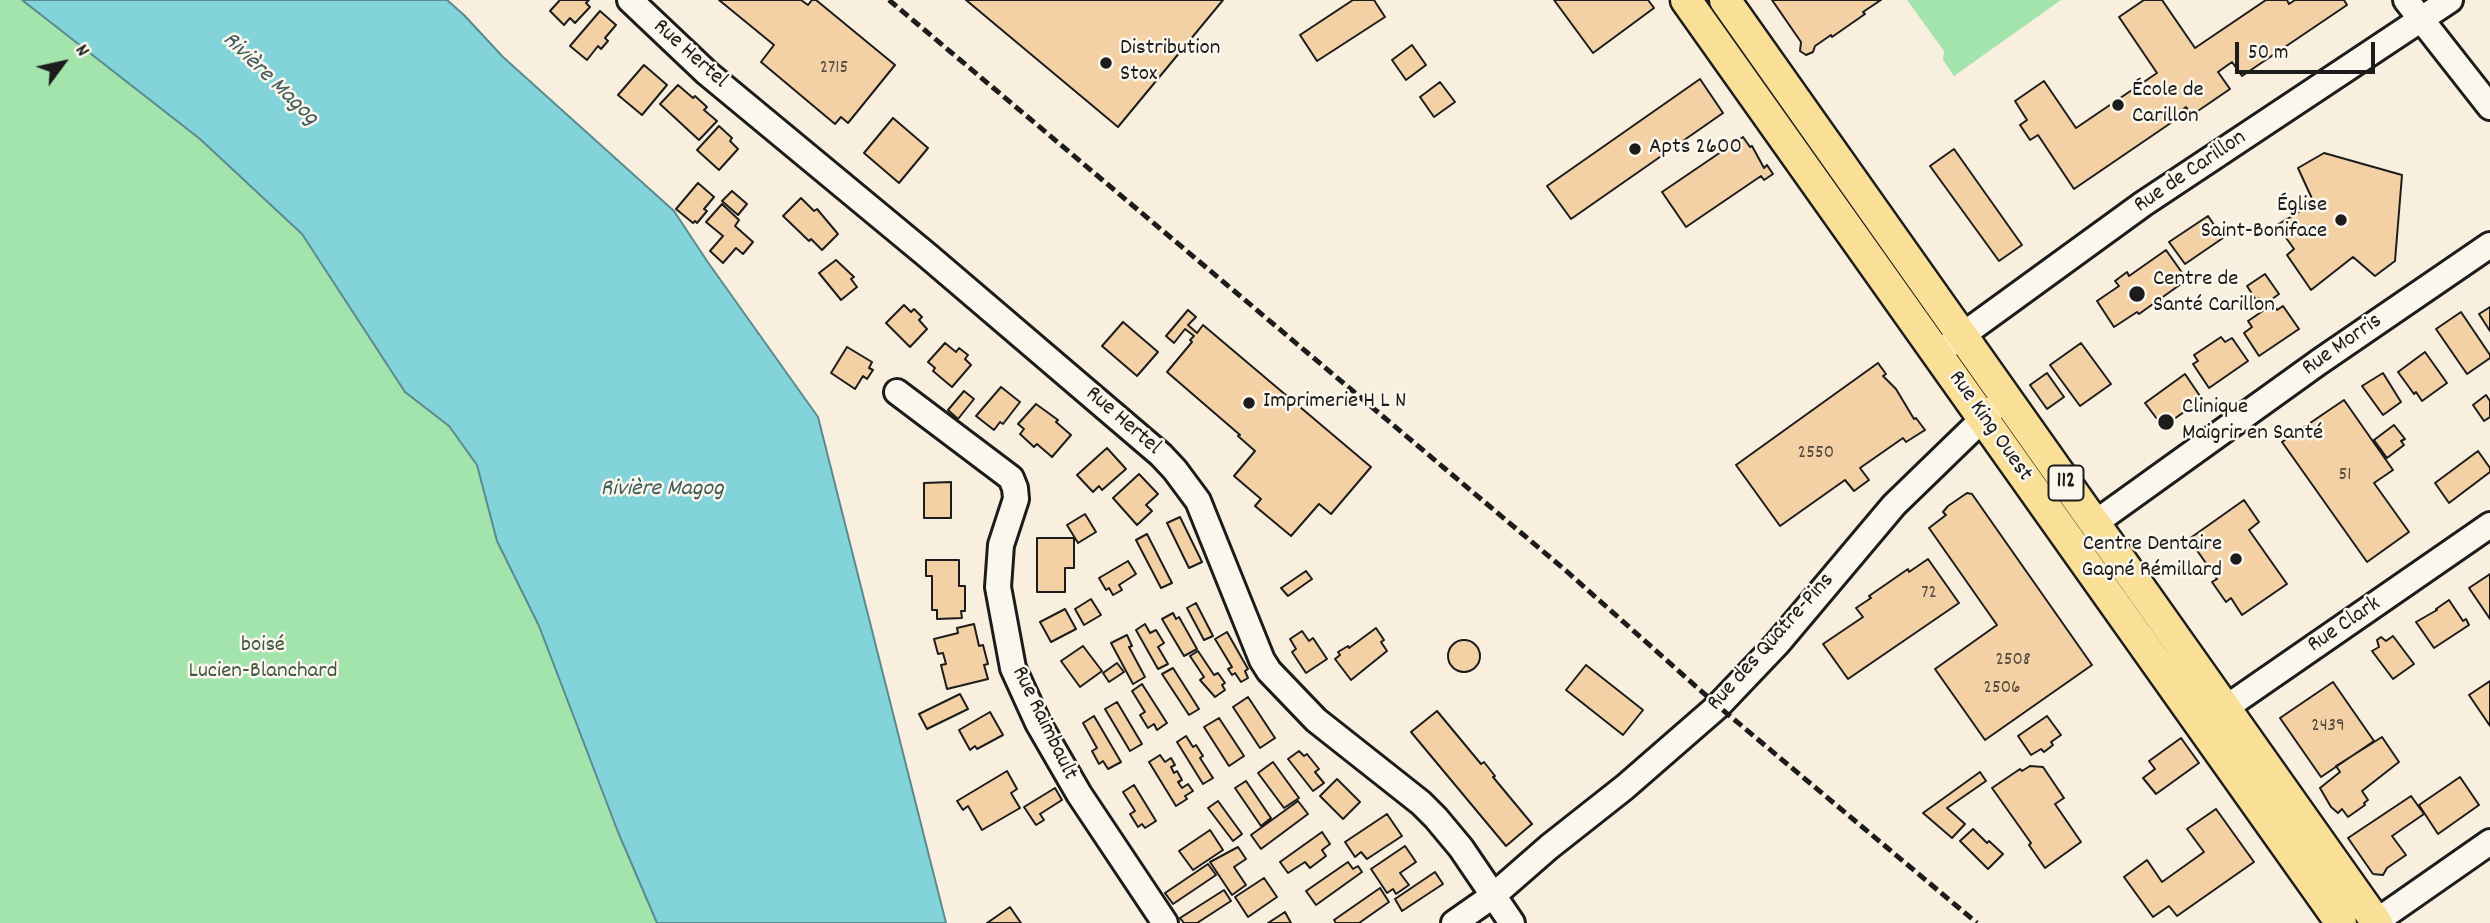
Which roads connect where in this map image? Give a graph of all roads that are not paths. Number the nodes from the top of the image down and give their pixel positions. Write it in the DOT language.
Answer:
graph roads {
  1 [pos="630,0"];
  2 [pos="1686,0"];
  3 [pos="1725,0"];
  4 [pos="2450,0"];
  5 [pos="2414,10"];
  6 [pos="2490,107"];
  7 [pos="2490,245"];
  8 [pos="1962,336"];
  9 [pos="1937,354"];
  10 [pos="897,392"];
  11 [pos="2005,397"];
  12 [pos="1983,418"];
  13 [pos="2095,523"];
  14 [pos="2490,525"];
  15 [pos="2225,708"];
  16 [pos="2199,726"];
  17 [pos="2490,842"];
  18 [pos="1494,895"];
  19 [pos="2376,922"];
  20 [pos="1165,923"];
  21 [pos="1454,923"];
  22 [pos="1512,923"];
  23 [pos="2341,923"];
  1 -- 18 [label="street, Rue Hertel"];
  2 -- 9 [label="main road, Rue King Ouest / 112"];
  3 -- 8 [label="main road, Rue King Ouest / 112"];
  4 -- 5 [label="street, Rue de Carillon"];
  5 -- 6 [label="street"];
  5 -- 8 [label="street, Rue de Carillon"];
  7 -- 13 [label="street, Rue Morris"];
  8 -- 9 [label="street, Rue de Carillon"];
  8 -- 11 [label="main road, Rue King Ouest / 112"];
  9 -- 12 [label="main road, Rue King Ouest / 112"];
  10 -- 20 [label="street, Rue Raimbault"];
  11 -- 12 [label="street, Rue des Quatre-Pins"];
  11 -- 13 [label="main road, Rue King Ouest / 112"];
  12 -- 16 [label="main road, Rue King Ouest / 112"];
  12 -- 18 [label="street, Rue des Quatre-Pins"];
  13 -- 15 [label="main road, Rue King Ouest / 112"];
  14 -- 15 [label="street, Rue Clark"];
  15 -- 16 [label="street, Rue Clark"];
  15 -- 19 [label="main road, Rue King Ouest / 112"];
  16 -- 23 [label="main road, Rue King Ouest / 112"];
  17 -- 19 [label="street"];
  18 -- 21 [label="street, Rue des Quatre-Pins"];
  18 -- 22 [label="street, Rue Hertel"];
}
